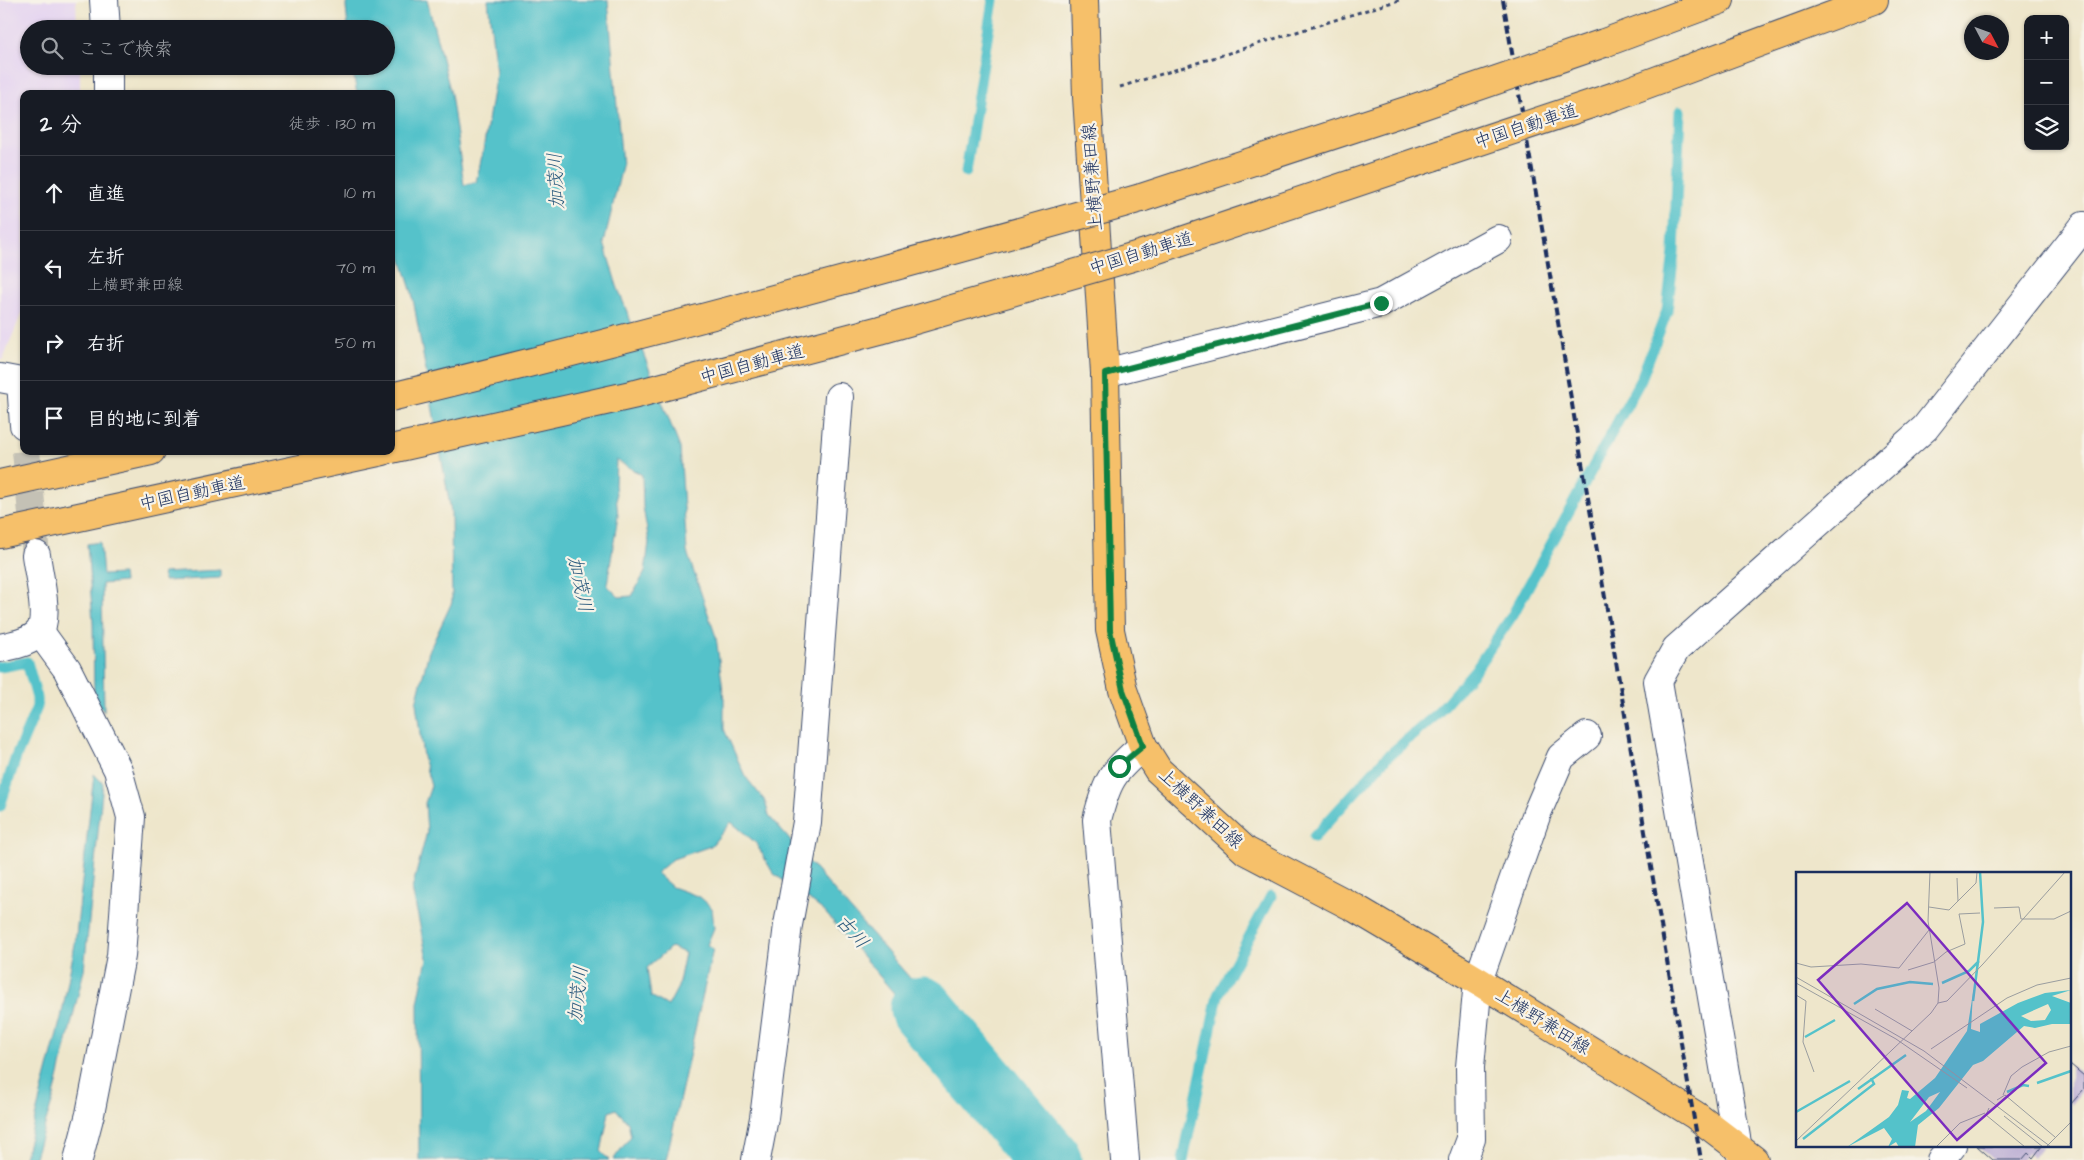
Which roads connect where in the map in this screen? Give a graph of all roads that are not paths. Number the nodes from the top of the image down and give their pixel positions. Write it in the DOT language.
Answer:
graph roads {
  1 [pos="104,0"];
  2 [pos="1084,0"];
  3 [pos="1720,0"];
  4 [pos="1874,0"];
  5 [pos="105,20"];
  6 [pos="108,75"];
  7 [pos="108,90"];
  8 [pos="2084,226"];
  9 [pos="1498,240"];
  10 [pos="1105,374"];
  11 [pos="15,378"];
  12 [pos="395,396"];
  13 [pos="839,397"];
  14 [pos="20,404"];
  15 [pos="395,448"];
  16 [pos="133,455"];
  17 [pos="365,455"];
  18 [pos="0,484"];
  19 [pos="0,534"];
  20 [pos="36,555"];
  21 [pos="40,632"];
  22 [pos="0,648"];
  23 [pos="1587,736"];
  24 [pos="1143,746"];
  25 [pos="1478,981"];
  26 [pos="1950,1148"];
  27 [pos="1746,1154"];
  28 [pos="78,1160"];
  29 [pos="756,1160"];
  30 [pos="1126,1160"];
  31 [pos="1463,1160"];
  32 [pos="1941,1160"];
  1 -- 5 [label="street"];
  2 -- 10 [label="main road, 上横野兼田線"];
  3 -- 12 [label="main road, bridge"];
  4 -- 15 [label="main road, 中国自動車道, bridge"];
  6 -- 7 [label="street"];
  8 -- 27 [label="street"];
  9 -- 10 [label="street"];
  10 -- 24 [label="main road, 上横野兼田線"];
  11 -- 14 [label="street"];
  13 -- 29 [label="street"];
  16 -- 18 [label="main road"];
  17 -- 19 [label="main road, 中国自動車道"];
  20 -- 21 [label="street"];
  21 -- 22 [label="street"];
  21 -- 28 [label="street"];
  23 -- 25 [label="street"];
  24 -- 25 [label="main road, 上横野兼田線"];
  24 -- 30 [label="street"];
  25 -- 27 [label="main road, 上横野兼田線"];
  25 -- 31 [label="street"];
  26 -- 32 [label="street"];
}
